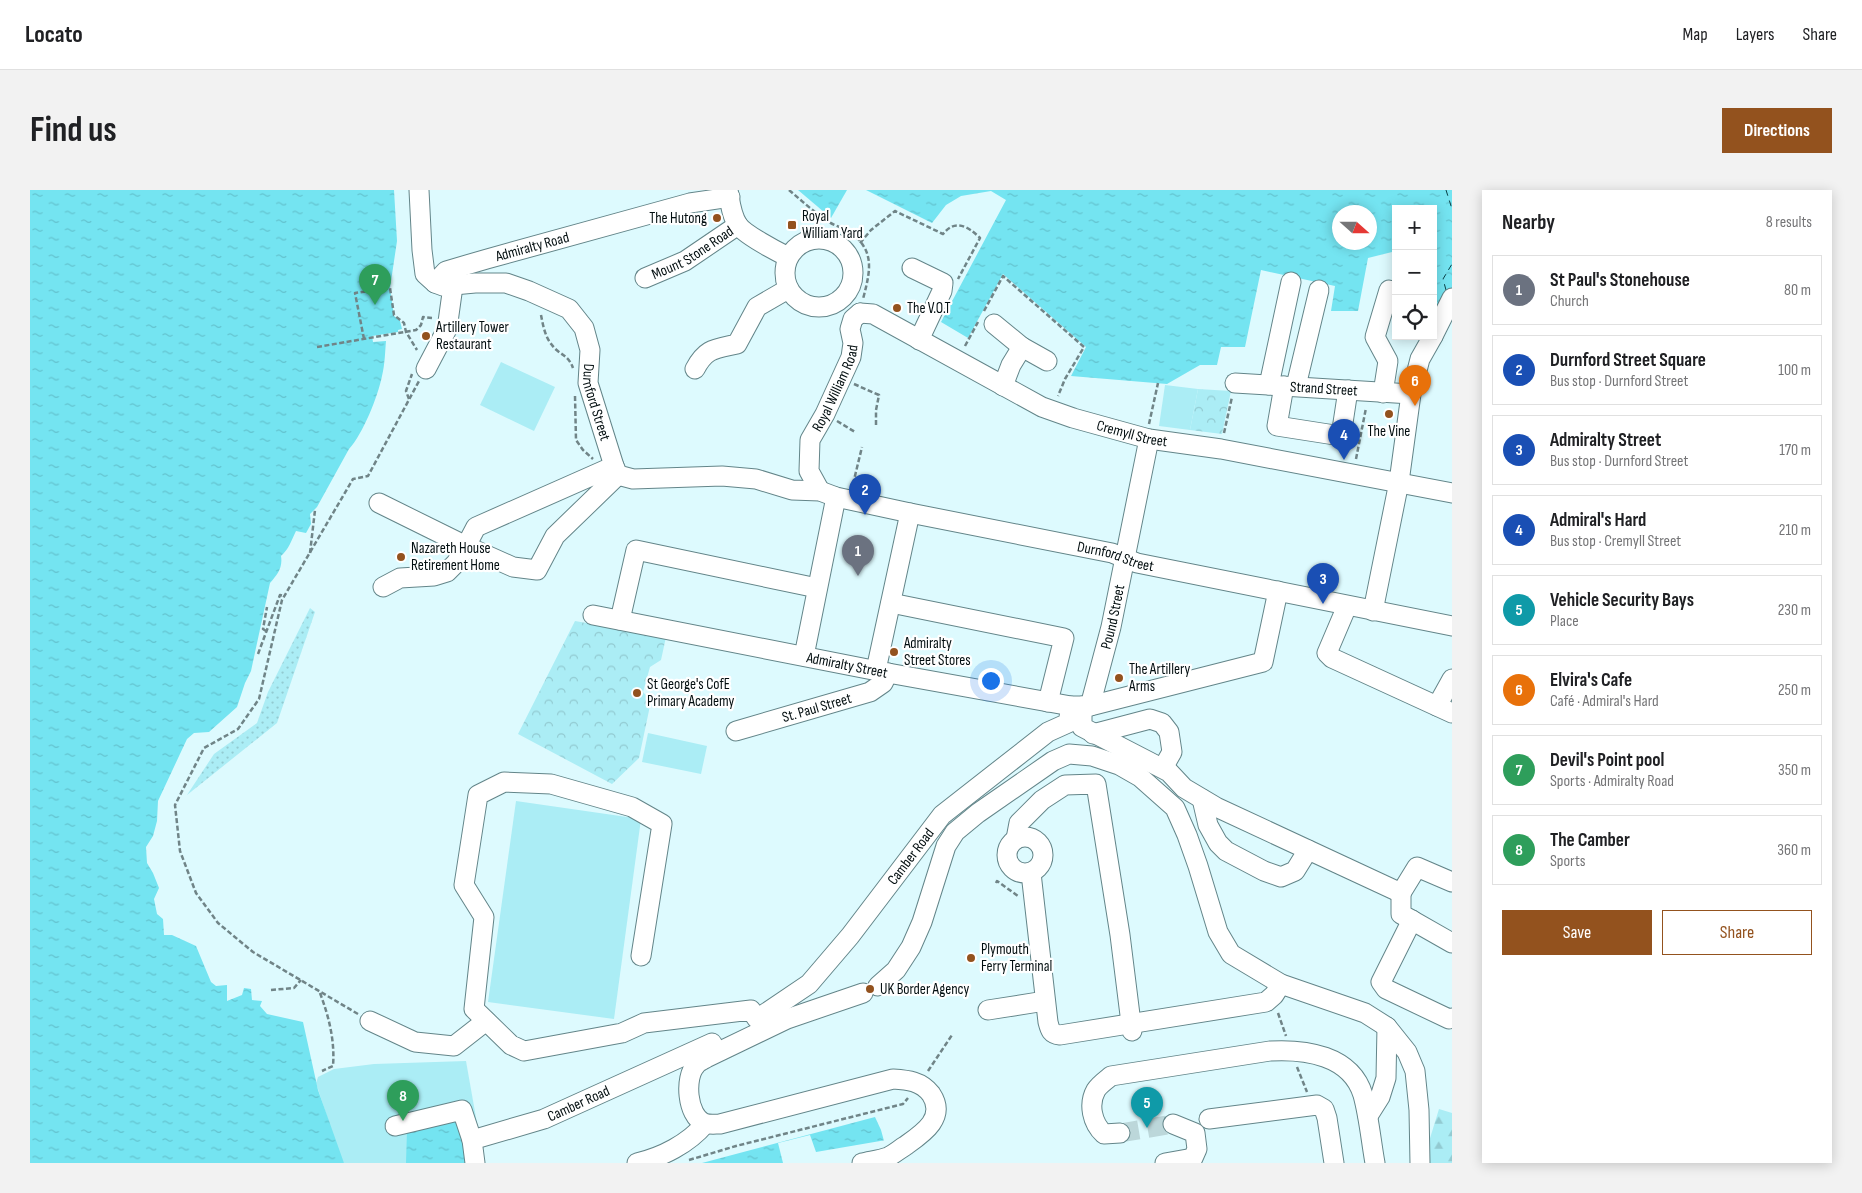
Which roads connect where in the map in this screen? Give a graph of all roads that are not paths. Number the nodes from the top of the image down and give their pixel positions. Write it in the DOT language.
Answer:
graph roads {
  1 [pos="419,190"];
  2 [pos="729,193"];
  3 [pos="738,225"];
  4 [pos="788,257"];
  5 [pos="912,268"];
  6 [pos="645,278"];
  7 [pos="1291,282"];
  8 [pos="444,284"];
  9 [pos="850,288"];
  10 [pos="788,289"];
  11 [pos="1319,290"];
  12 [pos="1389,290"];
  13 [pos="1452,298"];
  14 [pos="828,307"];
  15 [pos="860,313"];
  16 [pos="994,324"];
  17 [pos="1437,328"];
  18 [pos="850,329"];
  19 [pos="920,340"];
  20 [pos="1431,340"];
  21 [pos="1022,347"];
  22 [pos="1047,361"];
  23 [pos="426,369"];
  24 [pos="695,369"];
  25 [pos="1235,383"];
  26 [pos="1003,386"];
  27 [pos="1283,386"];
  28 [pos="1348,390"];
  29 [pos="1376,392"];
  30 [pos="1411,394"];
  31 [pos="1148,438"];
  32 [pos="616,470"];
  33 [pos="809,471"];
  34 [pos="1399,482"];
  35 [pos="780,486"];
  36 [pos="1452,493"];
  37 [pos="828,494"];
  38 [pos="379,503"];
  39 [pos="910,513"];
  40 [pos="466,546"];
  41 [pos="1125,558"];
  42 [pos="383,587"];
  43 [pos="818,588"];
  44 [pos="1278,591"];
  45 [pos="891,603"];
  46 [pos="1347,606"];
  47 [pos="1373,611"];
  48 [pos="594,615"];
  49 [pos="620,620"];
  50 [pos="1452,626"];
  51 [pos="804,656"];
  52 [pos="882,672"];
  53 [pos="1452,679"];
  54 [pos="1048,702"];
  55 [pos="1081,706"];
  56 [pos="1444,710"];
  57 [pos="736,731"];
  58 [pos="1093,734"];
  59 [pos="1163,768"];
  60 [pos="1202,798"];
  61 [pos="1016,839"];
  62 [pos="1308,850"];
  63 [pos="1031,873"];
  64 [pos="1452,882"];
  65 [pos="1401,893"];
  66 [pos="1412,920"];
  67 [pos="1452,943"];
  68 [pos="641,956"];
  69 [pos="1281,984"];
  70 [pos="1045,1001"];
  71 [pos="988,1010"];
  72 [pos="1452,1018"];
  73 [pos="757,1019"];
  74 [pos="370,1021"];
  75 [pos="486,1021"];
  76 [pos="1131,1027"];
  77 [pos="1387,1027"];
  78 [pos="1368,1116"];
  79 [pos="1209,1119"];
  80 [pos="705,1124"];
  81 [pos="1173,1124"];
  82 [pos="395,1126"];
  83 [pos="1120,1133"];
  84 [pos="472,1140"];
  85 [pos="896,1160"];
  86 [pos="475,1163"];
  87 [pos="637,1163"];
  88 [pos="862,1163"];
  89 [pos="1165,1163"];
  90 [pos="1334,1163"];
  91 [pos="1375,1163"];
  92 [pos="1420,1163"];
  1 -- 8 [label="street"];
  2 -- 3 [label="street"];
  2 -- 8 [label="street, Admiralty Road"];
  3 -- 4 [label="street"];
  3 -- 6 [label="street, Mount Stone Road"];
  4 -- 9 [label="street"];
  4 -- 10 [label="street"];
  5 -- 19 [label="street"];
  7 -- 27 [label="street"];
  8 -- 23 [label="street"];
  8 -- 32 [label="street, Durnford Street"];
  9 -- 14 [label="street"];
  9 -- 15 [label="street"];
  10 -- 14 [label="street"];
  10 -- 24 [label="street"];
  11 -- 27 [label="street"];
  12 -- 29 [label="street"];
  13 -- 17 [label="street"];
  14 -- 18 [label="street"];
  15 -- 18 [label="street, Royal William Road"];
  15 -- 19 [label="street, Cremyll Street"];
  16 -- 21 [label="street"];
  18 -- 33 [label="street, Royal William Road"];
  19 -- 26 [label="street, Cremyll Street"];
  20 -- 30 [label="street"];
  21 -- 22 [label="street"];
  21 -- 26 [label="street"];
  25 -- 27 [label="street, Strand Street"];
  26 -- 31 [label="street, Cremyll Street"];
  27 -- 28 [label="street, Strand Street"];
  27 -- 28 [label="street"];
  28 -- 29 [label="street, Strand Street"];
  29 -- 30 [label="street, Strand Street"];
  30 -- 34 [label="street"];
  31 -- 34 [label="street, Cremyll Street"];
  31 -- 41 [label="street, Pound Street"];
  32 -- 35 [label="street, Durnford Street"];
  32 -- 40 [label="street"];
  32 -- 40 [label="street"];
  33 -- 35 [label="street"];
  33 -- 37 [label="street, Royal William Road"];
  34 -- 36 [label="street, Cremyll Street"];
  34 -- 47 [label="street"];
  35 -- 37 [label="street, Durnford Street"];
  37 -- 39 [label="street, Durnford Street"];
  37 -- 43 [label="street"];
  38 -- 40 [label="street"];
  39 -- 41 [label="street, Durnford Street"];
  39 -- 45 [label="street"];
  40 -- 42 [label="street"];
  41 -- 44 [label="street, Durnford Street"];
  41 -- 55 [label="street, Pound Street"];
  43 -- 49 [label="street"];
  43 -- 51 [label="street"];
  44 -- 46 [label="street, Durnford Street"];
  44 -- 55 [label="street, Admiralty Street"];
  45 -- 52 [label="street"];
  45 -- 54 [label="street"];
  46 -- 47 [label="street, Durnford Street"];
  46 -- 56 [label="street"];
  47 -- 50 [label="street, Durnford Street"];
  48 -- 49 [label="street, Admiralty Street"];
  49 -- 51 [label="street, Admiralty Street"];
  51 -- 52 [label="street, Admiralty Street"];
  52 -- 54 [label="street, Admiralty Street"];
  52 -- 57 [label="street, St. Paul Street"];
  53 -- 56 [label="street"];
  54 -- 55 [label="street, Admiralty Street"];
  55 -- 58 [label="street"];
  55 -- 73 [label="street, Camber Road"];
  58 -- 59 [label="street"];
  58 -- 59 [label="street"];
  59 -- 60 [label="street"];
  60 -- 62 [label="street"];
  60 -- 62 [label="street"];
  61 -- 63 [label="street"];
  61 -- 63 [label="street"];
  61 -- 76 [label="street"];
  62 -- 65 [label="street"];
  63 -- 70 [label="street"];
  64 -- 65 [label="street"];
  65 -- 66 [label="street"];
  66 -- 67 [label="street"];
  66 -- 72 [label="street"];
  68 -- 75 [label="street"];
  69 -- 76 [label="street"];
  69 -- 77 [label="street"];
  69 -- 80 [label="street"];
  70 -- 71 [label="street"];
  70 -- 76 [label="street"];
  73 -- 75 [label="street"];
  73 -- 84 [label="street, Camber Road"];
  74 -- 75 [label="street"];
  77 -- 78 [label="street"];
  77 -- 92 [label="street"];
  78 -- 83 [label="street"];
  78 -- 91 [label="street"];
  79 -- 90 [label="street"];
  80 -- 85 [label="street"];
  80 -- 87 [label="street"];
  81 -- 89 [label="street"];
  82 -- 84 [label="street"];
  84 -- 86 [label="street"];
  85 -- 88 [label="street"];
}
